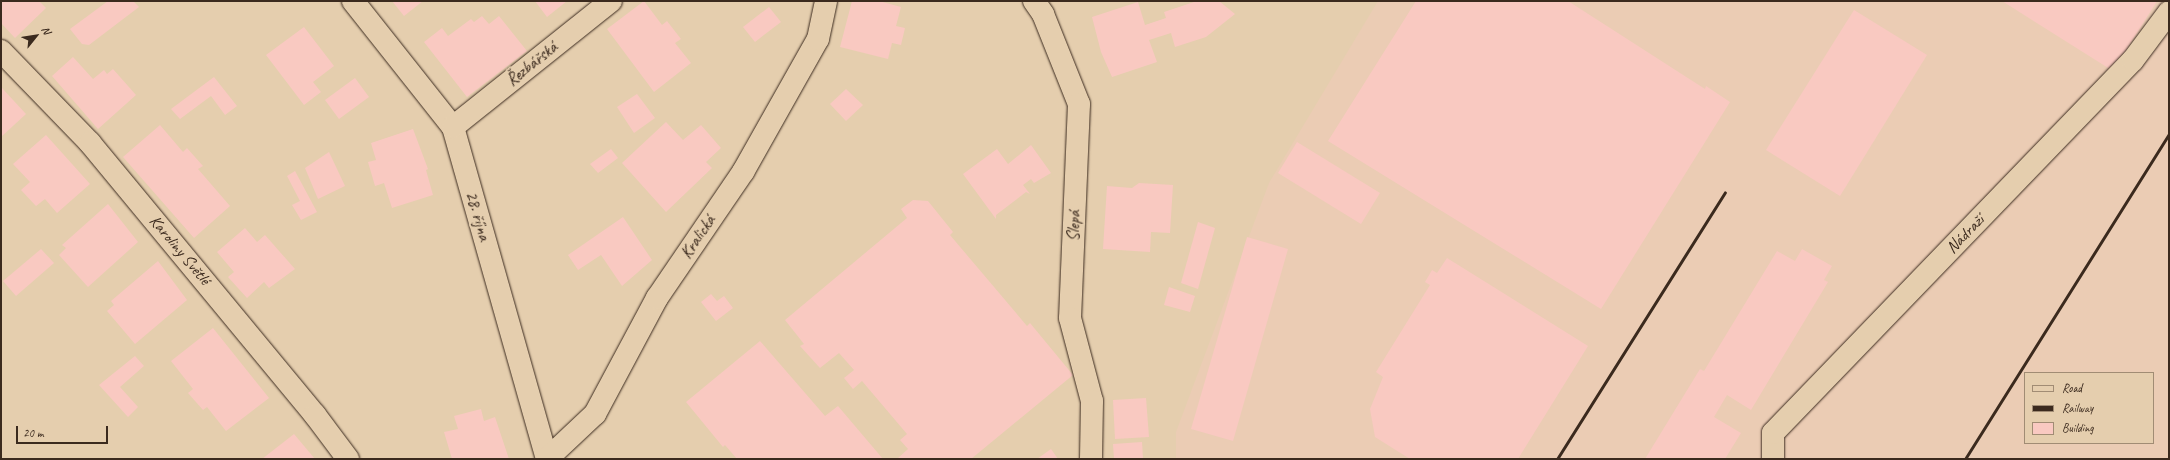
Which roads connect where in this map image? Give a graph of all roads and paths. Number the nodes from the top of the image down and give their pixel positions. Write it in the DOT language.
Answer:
graph roads {
  1 [pos="353,1"];
  2 [pos="611,1"];
  3 [pos="826,1"];
  4 [pos="1034,1"];
  5 [pos="2169,12"];
  6 [pos="1,51"];
  7 [pos="453,127"];
  8 [pos="348,459"];
  9 [pos="547,459"];
  10 [pos="1091,459"];
  11 [pos="1773,459"];
  1 -- 7 [label="street, 28. října"];
  2 -- 7 [label="street, Řezbářská"];
  3 -- 9 [label="street, Kralická"];
  4 -- 10 [label="street, Slepá"];
  5 -- 11 [label="street, Nádraží"];
  6 -- 8 [label="street, Karoliny Světlé"];
  7 -- 9 [label="street, 28. října"];
}
